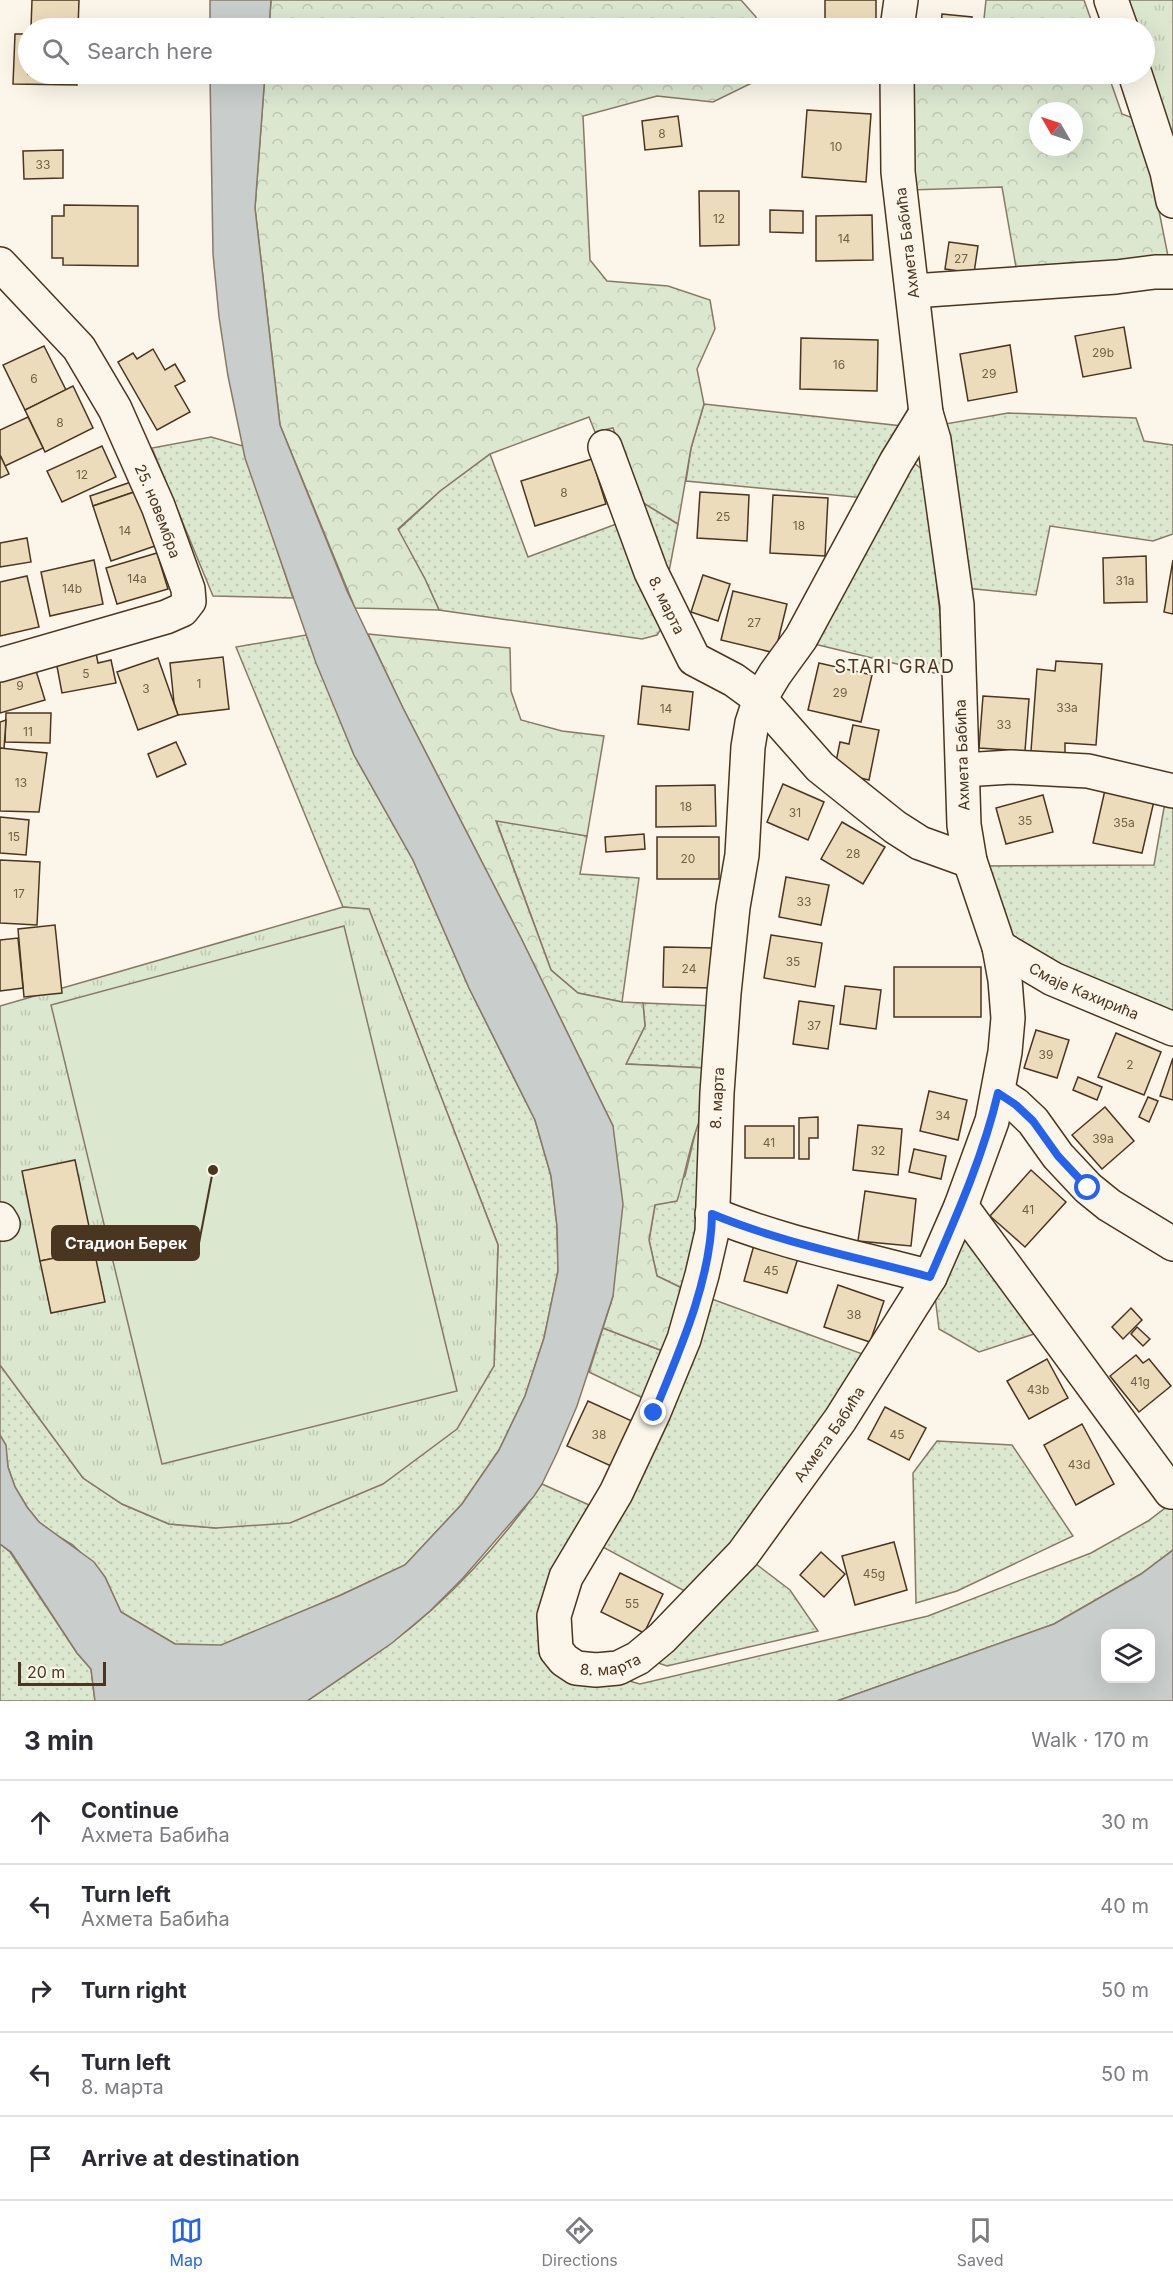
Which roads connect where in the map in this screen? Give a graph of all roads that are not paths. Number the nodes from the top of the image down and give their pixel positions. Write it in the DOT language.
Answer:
graph roads {
  1 [pos="901,0"];
  2 [pos="1111,0"];
  3 [pos="898,18"];
  4 [pos="1117,18"];
  5 [pos="897,84"];
  6 [pos="1138,84"];
  7 [pos="1173,201"];
  8 [pos="0,264"];
  9 [pos="1173,272"];
  10 [pos="913,291"];
  11 [pos="926,413"];
  12 [pos="605,447"];
  13 [pos="0,664"];
  14 [pos="760,699"];
  15 [pos="963,770"];
  16 [pos="1173,791"];
  17 [pos="970,861"];
  18 [pos="999,947"];
  19 [pos="1173,1029"];
  20 [pos="998,1093"];
  21 [pos="961,1206"];
  22 [pos="712,1214"];
  23 [pos="1173,1245"];
  24 [pos="930,1277"];
  25 [pos="1171,1492"];
  26 [pos="662,1638"];
  1 -- 3 [label="street"];
  2 -- 4 [label="street"];
  5 -- 10 [label="street, Ахмета Бабића"];
  6 -- 7 [label="street"];
  8 -- 13 [label="street, 25. новембра"];
  9 -- 10 [label="street"];
  10 -- 11 [label="street, Ахмета Бабића"];
  11 -- 14 [label="street"];
  11 -- 15 [label="street, Ахмета Бабића"];
  12 -- 14 [label="street, 8. марта"];
  14 -- 17 [label="street"];
  14 -- 22 [label="street, 8. марта"];
  15 -- 16 [label="street"];
  15 -- 17 [label="street, Ахмета Бабића"];
  17 -- 18 [label="street, Ахмета Бабића"];
  18 -- 19 [label="street, Смaје Кахирића"];
  18 -- 20 [label="street, Ахмета Бабића"];
  20 -- 21 [label="street, Ахмета Бабића"];
  20 -- 23 [label="street"];
  21 -- 24 [label="street, Ахмета Бабића"];
  21 -- 25 [label="street"];
  22 -- 24 [label="street"];
  22 -- 26 [label="street, 8. марта"];
  24 -- 26 [label="street, Ахмета Бабића"];
}
